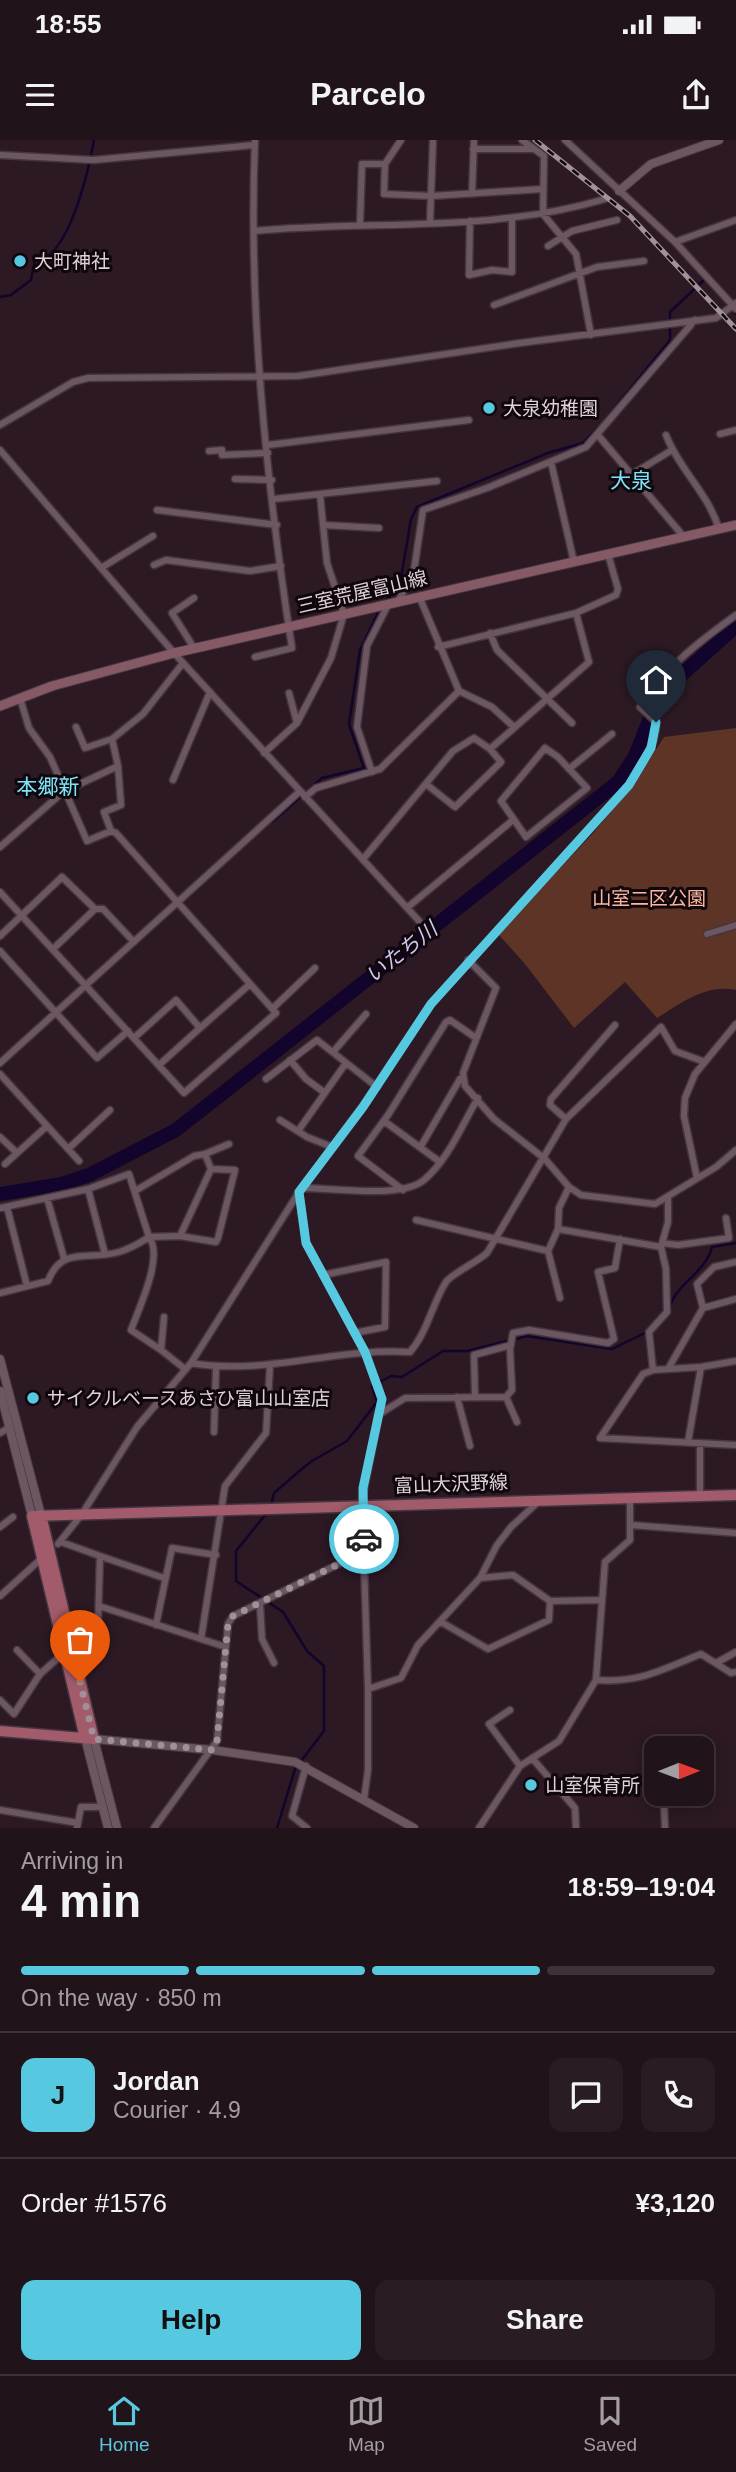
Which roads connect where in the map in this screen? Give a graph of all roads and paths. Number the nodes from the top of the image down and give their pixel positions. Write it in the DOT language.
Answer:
graph roads {
  1 [pos="401,140"];
  2 [pos="433,140"];
  3 [pos="474,140"];
  4 [pos="522,140"];
  5 [pos="565,140"];
  6 [pos="719,140"];
  7 [pos="254,143"];
  8 [pos="473,149"];
  9 [pos="534,149"];
  10 [pos="0,155"];
  11 [pos="386,164"];
  12 [pos="542,189"];
  13 [pos="617,193"];
  14 [pos="472,194"];
  15 [pos="431,196"];
  16 [pos="605,199"];
  17 [pos="543,214"];
  18 [pos="512,219"];
  19 [pos="617,220"];
  20 [pos="736,220"];
  21 [pos="470,221"];
  22 [pos="430,222"];
  23 [pos="360,224"];
  24 [pos="254,231"];
  25 [pos="563,237"];
  26 [pos="675,242"];
  27 [pos="548,246"];
  28 [pos="644,261"];
  29 [pos="580,272"];
  30 [pos="494,305"];
  31 [pos="735,305"];
  32 [pos="695,320"];
  33 [pos="591,335"];
  34 [pos="260,375"];
  35 [pos="469,421"];
  36 [pos="0,425"];
  37 [pos="736,430"];
  38 [pos="720,434"];
  39 [pos="597,435"];
  40 [pos="666,435"];
  41 [pos="268,449"];
  42 [pos="0,450"];
  43 [pos="672,450"];
  44 [pos="209,451"];
  45 [pos="551,461"];
  46 [pos="631,475"];
  47 [pos="235,479"];
  48 [pos="272,480"];
  49 [pos="437,481"];
  50 [pos="320,494"];
  51 [pos="274,499"];
  52 [pos="157,510"];
  53 [pos="323,525"];
  54 [pos="736,525"];
  55 [pos="277,526"];
  56 [pos="379,528"];
  57 [pos="719,529"];
  58 [pos="153,536"];
  59 [pos="684,537"];
  60 [pos="608,554"];
  61 [pos="574,562"];
  62 [pos="154,565"];
  63 [pos="281,566"];
  64 [pos="101,568"];
  65 [pos="419,596"];
  66 [pos="194,598"];
  67 [pos="393,603"];
  68 [pos="576,613"];
  69 [pos="344,614"];
  70 [pos="736,615"];
  71 [pos="289,627"];
  72 [pos="490,634"];
  73 [pos="438,647"];
  74 [pos="194,648"];
  75 [pos="174,653"];
  76 [pos="255,657"];
  77 [pos="183,663"];
  78 [pos="459,691"];
  79 [pos="210,692"];
  80 [pos="289,693"];
  81 [pos="546,697"];
  82 [pos="20,698"];
  83 [pos="0,706"];
  84 [pos="297,723"];
  85 [pos="572,723"];
  86 [pos="76,727"];
  87 [pos="514,727"];
  88 [pos="612,734"];
  89 [pos="112,739"];
  90 [pos="490,749"];
  91 [pos="264,753"];
  92 [pos="118,766"];
  93 [pos="569,769"];
  94 [pos="372,772"];
  95 [pos="173,780"];
  96 [pos="426,785"];
  97 [pos="63,792"];
  98 [pos="302,794"];
  99 [pos="513,820"];
  100 [pos="111,831"];
  101 [pos="0,847"];
  102 [pos="364,858"];
  103 [pos="0,892"];
  104 [pos="178,901"];
  105 [pos="408,907"];
  106 [pos="95,909"];
  107 [pos="21,915"];
  108 [pos="420,922"];
  109 [pos="736,925"];
  110 [pos="707,934"];
  111 [pos="0,936"];
  112 [pos="134,942"];
  113 [pos="53,949"];
  114 [pos="0,951"];
  115 [pos="468,960"];
  116 [pos="315,968"];
  117 [pos="250,984"];
  118 [pos="86,985"];
  119 [pos="272,1009"];
  120 [pos="57,1012"];
  121 [pos="366,1014"];
  122 [pos="736,1024"];
  123 [pos="615,1025"];
  124 [pos="200,1028"];
  125 [pos="128,1031"];
  126 [pos="134,1038"];
  127 [pos="476,1038"];
  128 [pos="333,1052"];
  129 [pos="290,1060"];
  130 [pos="705,1062"];
  131 [pos="0,1063"];
  132 [pos="346,1063"];
  133 [pos="159,1066"];
  134 [pos="0,1074"];
  135 [pos="266,1079"];
  136 [pos="464,1079"];
  137 [pos="377,1087"];
  138 [pos="325,1093"];
  139 [pos="478,1098"];
  140 [pos="110,1110"];
  141 [pos="566,1119"];
  142 [pos="280,1120"];
  143 [pos="384,1121"];
  144 [pos="47,1126"];
  145 [pos="298,1131"];
  146 [pos="0,1137"];
  147 [pos="229,1144"];
  148 [pos="421,1146"];
  149 [pos="332,1147"];
  150 [pos="68,1149"];
  151 [pos="736,1150"];
  152 [pos="17,1153"];
  153 [pos="205,1154"];
  154 [pos="545,1159"];
  155 [pos="79,1161"];
  156 [pos="440,1162"];
  157 [pos="5,1164"];
  158 [pos="212,1169"];
  159 [pos="697,1178"];
  160 [pos="569,1187"];
  161 [pos="88,1189"];
  162 [pos="301,1190"];
  163 [pos="403,1190"];
  164 [pos="135,1191"];
  165 [pos="47,1198"];
  166 [pos="668,1198"];
  167 [pos="4,1208"];
  168 [pos="726,1218"];
  169 [pos="416,1220"];
  170 [pos="558,1229"];
  171 [pos="180,1236"];
  172 [pos="149,1237"];
  173 [pos="498,1237"];
  174 [pos="620,1239"];
  175 [pos="662,1245"];
  176 [pos="548,1251"];
  177 [pos="105,1254"];
  178 [pos="64,1258"];
  179 [pos="736,1262"];
  180 [pos="323,1275"];
  181 [pos="27,1286"];
  182 [pos="0,1293"];
  183 [pos="559,1297"];
  184 [pos="736,1299"];
  185 [pos="703,1308"];
  186 [pos="164,1317"];
  187 [pos="354,1333"];
  188 [pos="511,1345"];
  189 [pos="161,1350"];
  190 [pos="365,1352"];
  191 [pos="0,1359"];
  192 [pos="736,1361"];
  193 [pos="191,1363"];
  194 [pos="270,1366"];
  195 [pos="701,1367"];
  196 [pos="216,1368"];
  197 [pos="185,1369"];
  198 [pos="668,1369"];
  199 [pos="653,1370"];
  200 [pos="0,1391"];
  201 [pos="457,1397"];
  202 [pos="475,1397"];
  203 [pos="506,1397"];
  204 [pos="378,1415"];
  205 [pos="517,1422"];
  206 [pos="9,1428"];
  207 [pos="214,1432"];
  208 [pos="0,1433"];
  209 [pos="688,1442"];
  210 [pos="700,1443"];
  211 [pos="736,1445"];
  212 [pos="470,1447"];
  213 [pos="736,1495"];
  214 [pos="700,1496"];
  215 [pos="630,1497"];
  216 [pos="541,1499"];
  217 [pos="362,1505"];
  218 [pos="223,1510"];
  219 [pos="82,1514"];
  220 [pos="36,1516"];
  221 [pos="13,1517"];
  222 [pos="631,1525"];
  223 [pos="0,1527"];
  224 [pos="736,1533"];
  225 [pos="365,1551"];
  226 [pos="216,1555"];
  227 [pos="100,1556"];
  228 [pos="42,1559"];
  229 [pos="164,1578"];
  230 [pos="480,1578"];
  231 [pos="0,1583"];
  232 [pos="3,1594"];
  233 [pos="602,1600"];
  234 [pos="550,1601"];
  235 [pos="260,1604"];
  236 [pos="99,1606"];
  237 [pos="441,1622"];
  238 [pos="98,1623"];
  239 [pos="156,1625"];
  240 [pos="201,1639"];
  241 [pos="226,1647"];
  242 [pos="17,1650"];
  243 [pos="65,1652"];
  244 [pos="736,1652"];
  245 [pos="274,1663"];
  246 [pos="716,1663"];
  247 [pos="736,1672"];
  248 [pos="40,1674"];
  249 [pos="596,1680"];
  250 [pos="368,1689"];
  251 [pos="0,1700"];
  252 [pos="510,1710"];
  253 [pos="14,1714"];
  254 [pos="6,1731"];
  255 [pos="90,1738"];
  256 [pos="213,1750"];
  257 [pos="532,1758"];
  258 [pos="306,1766"];
  259 [pos="520,1766"];
  260 [pos="364,1799"];
  261 [pos="664,1806"];
  262 [pos="103,1807"];
  263 [pos="0,1810"];
  264 [pos="78,1825"];
  265 [pos="108,1828"];
  266 [pos="117,1828"];
  267 [pos="154,1828"];
  268 [pos="307,1828"];
  269 [pos="414,1828"];
  270 [pos="479,1828"];
  271 [pos="576,1828"];
  272 [pos="665,1828"];
  1 -- 11 [label="street"];
  2 -- 15 [label="street"];
  3 -- 8 [label="street"];
  4 -- 9 [label="street"];
  5 -- 13 [label="street"];
  6 -- 13 [label="street"];
  7 -- 10 [label="street"];
  7 -- 24 [label="street"];
  8 -- 9 [label="street"];
  8 -- 14 [label="street"];
  9 -- 12 [label="street"];
  11 -- 15 [label="street"];
  11 -- 23 [label="street"];
  12 -- 14 [label="street"];
  12 -- 17 [label="street"];
  13 -- 26 [label="street"];
  14 -- 15 [label="street"];
  15 -- 22 [label="street"];
  16 -- 17 [label="street"];
  17 -- 18 [label="street"];
  17 -- 25 [label="street"];
  18 -- 21 [label="street"];
  18 -- 21 [label="street"];
  19 -- 25 [label="street"];
  20 -- 26 [label="street"];
  21 -- 22 [label="street"];
  22 -- 23 [label="street"];
  23 -- 24 [label="street"];
  24 -- 34 [label="street"];
  25 -- 27 [label="street"];
  25 -- 29 [label="street"];
  26 -- 31 [label="street"];
  28 -- 29 [label="street"];
  29 -- 30 [label="street"];
  29 -- 33 [label="street"];
  31 -- 32 [label="street"];
  32 -- 33 [label="street"];
  32 -- 39 [label="street"];
  33 -- 34 [label="street"];
  34 -- 36 [label="street"];
  34 -- 41 [label="street"];
  35 -- 41 [label="street"];
  37 -- 38 [label="street"];
  39 -- 45 [label="street"];
  39 -- 46 [label="street"];
  40 -- 43 [label="street"];
  41 -- 44 [label="street"];
  41 -- 48 [label="street"];
  42 -- 64 [label="street"];
  43 -- 46 [label="street"];
  43 -- 57 [label="street"];
  45 -- 61 [label="street"];
  45 -- 67 [label="street"];
  46 -- 59 [label="street"];
  47 -- 48 [label="street"];
  48 -- 51 [label="street"];
  49 -- 50 [label="street"];
  50 -- 51 [label="street"];
  50 -- 53 [label="street"];
  51 -- 55 [label="street"];
  52 -- 55 [label="street"];
  53 -- 56 [label="street"];
  53 -- 69 [label="street"];
  54 -- 57 [label="main road, 三室荒屋富山線"];
  55 -- 63 [label="street"];
  57 -- 59 [label="main road, 三室荒屋富山線"];
  58 -- 64 [label="street"];
  59 -- 60 [label="main road, 三室荒屋富山線"];
  60 -- 61 [label="main road, 三室荒屋富山線"];
  60 -- 68 [label="street"];
  61 -- 65 [label="main road, 三室荒屋富山線"];
  62 -- 63 [label="street"];
  63 -- 71 [label="street"];
  64 -- 75 [label="street"];
  65 -- 67 [label="main road, 三室荒屋富山線"];
  65 -- 73 [label="street"];
  66 -- 74 [label="street"];
  67 -- 69 [label="main road, 三室荒屋富山線"];
  67 -- 94 [label="street"];
  68 -- 72 [label="street"];
  68 -- 81 [label="street"];
  69 -- 71 [label="main road, 三室荒屋富山線"];
  69 -- 84 [label="street"];
  70 -- 115 [label="street"];
  71 -- 74 [label="main road, 三室荒屋富山線"];
  71 -- 76 [label="street"];
  72 -- 73 [label="street"];
  72 -- 81 [label="street"];
  73 -- 78 [label="street"];
  74 -- 75 [label="main road, 三室荒屋富山線"];
  75 -- 77 [label="street"];
  75 -- 82 [label="main road, 三室荒屋富山線"];
  77 -- 79 [label="street"];
  77 -- 89 [label="street"];
  78 -- 87 [label="street"];
  78 -- 94 [label="street"];
  79 -- 91 [label="street"];
  79 -- 95 [label="street"];
  80 -- 84 [label="street"];
  81 -- 85 [label="street"];
  81 -- 87 [label="street"];
  82 -- 83 [label="main road, 三室荒屋富山線"];
  82 -- 97 [label="street"];
  84 -- 91 [label="street"];
  86 -- 89 [label="street"];
  87 -- 90 [label="street"];
  88 -- 93 [label="street"];
  89 -- 92 [label="street"];
  90 -- 96 [label="street"];
  90 -- 96 [label="street"];
  91 -- 98 [label="street"];
  92 -- 97 [label="street"];
  92 -- 100 [label="street"];
  93 -- 99 [label="street"];
  93 -- 99 [label="street"];
  94 -- 98 [label="street"];
  96 -- 102 [label="street"];
  97 -- 100 [label="street"];
  97 -- 101 [label="street"];
  98 -- 102 [label="street"];
  98 -- 104 [label="street"];
  99 -- 105 [label="street"];
  100 -- 104 [label="street"];
  102 -- 105 [label="street"];
  103 -- 107 [label="street"];
  104 -- 112 [label="street"];
  104 -- 117 [label="street"];
  105 -- 108 [label="street"];
  106 -- 107 [label="street"];
  106 -- 112 [label="street"];
  106 -- 113 [label="street"];
  107 -- 111 [label="street"];
  107 -- 113 [label="street"];
  109 -- 110 [label="street"];
  112 -- 118 [label="street"];
  113 -- 118 [label="street"];
  114 -- 120 [label="street"];
  115 -- 127 [label="street"];
  115 -- 137 [label="street"];
  116 -- 119 [label="street"];
  117 -- 119 [label="street"];
  117 -- 124 [label="street"];
  118 -- 120 [label="street"];
  118 -- 125 [label="street"];
  119 -- 133 [label="street"];
  120 -- 125 [label="street"];
  120 -- 131 [label="street"];
  121 -- 128 [label="street"];
  122 -- 130 [label="street"];
  123 -- 141 [label="street"];
  124 -- 126 [label="street"];
  124 -- 133 [label="street"];
  125 -- 126 [label="street"];
  126 -- 133 [label="street"];
  127 -- 136 [label="street"];
  127 -- 143 [label="street"];
  128 -- 129 [label="street"];
  128 -- 132 [label="street"];
  129 -- 135 [label="street"];
  129 -- 138 [label="street"];
  130 -- 141 [label="street"];
  130 -- 159 [label="street"];
  132 -- 137 [label="street"];
  132 -- 138 [label="street"];
  134 -- 144 [label="street"];
  136 -- 139 [label="street"];
  136 -- 148 [label="street"];
  137 -- 149 [label="street"];
  138 -- 145 [label="street"];
  139 -- 154 [label="street"];
  139 -- 156 [label="street"];
  140 -- 150 [label="street"];
  141 -- 154 [label="street"];
  142 -- 145 [label="street"];
  143 -- 148 [label="street"];
  143 -- 163 [label="street"];
  144 -- 150 [label="street"];
  144 -- 152 [label="street"];
  145 -- 149 [label="street"];
  146 -- 152 [label="street"];
  147 -- 153 [label="street"];
  148 -- 156 [label="street"];
  149 -- 162 [label="street"];
  150 -- 155 [label="street"];
  151 -- 159 [label="street"];
  152 -- 157 [label="street"];
  153 -- 158 [label="street"];
  153 -- 164 [label="street"];
  154 -- 160 [label="street"];
  154 -- 173 [label="street"];
  156 -- 163 [label="street"];
  158 -- 171 [label="street"];
  158 -- 171 [label="street"];
  159 -- 166 [label="street"];
  160 -- 166 [label="street"];
  160 -- 170 [label="street"];
  161 -- 164 [label="street"];
  161 -- 165 [label="street"];
  161 -- 177 [label="street"];
  162 -- 163 [label="street"];
  162 -- 180 [label="street"];
  162 -- 193 [label="street"];
  164 -- 172 [label="street"];
  165 -- 167 [label="street"];
  165 -- 178 [label="street"];
  166 -- 175 [label="street"];
  167 -- 181 [label="street"];
  168 -- 175 [label="street"];
  169 -- 173 [label="street"];
  170 -- 174 [label="street"];
  170 -- 176 [label="street"];
  171 -- 172 [label="street"];
  172 -- 177 [label="street"];
  172 -- 189 [label="street"];
  173 -- 176 [label="street"];
  173 -- 190 [label="street"];
  174 -- 175 [label="street"];
  174 -- 188 [label="street"];
  175 -- 199 [label="street"];
  176 -- 183 [label="street"];
  177 -- 178 [label="street"];
  178 -- 181 [label="street"];
  179 -- 185 [label="street"];
  180 -- 187 [label="street"];
  180 -- 187 [label="street"];
  181 -- 182 [label="street"];
  184 -- 185 [label="street"];
  185 -- 198 [label="street"];
  186 -- 189 [label="street"];
  187 -- 190 [label="street"];
  188 -- 202 [label="street"];
  188 -- 203 [label="street"];
  189 -- 197 [label="street"];
  190 -- 194 [label="street"];
  190 -- 204 [label="street"];
  191 -- 220 [label="street"];
  192 -- 195 [label="street"];
  193 -- 196 [label="street"];
  193 -- 197 [label="street"];
  194 -- 196 [label="street"];
  194 -- 218 [label="street"];
  195 -- 198 [label="street"];
  195 -- 209 [label="street"];
  196 -- 207 [label="street"];
  197 -- 219 [label="street"];
  198 -- 199 [label="street"];
  199 -- 209 [label="street"];
  200 -- 206 [label="street"];
  201 -- 202 [label="street"];
  201 -- 204 [label="street"];
  201 -- 212 [label="street"];
  202 -- 203 [label="street"];
  203 -- 205 [label="street"];
  204 -- 217 [label="street"];
  206 -- 208 [label="street"];
  206 -- 220 [label="street"];
  209 -- 210 [label="street"];
  210 -- 211 [label="street"];
  210 -- 214 [label="street"];
  213 -- 214 [label="main road, 富山大沢野線"];
  214 -- 215 [label="main road, 富山大沢野線"];
  215 -- 216 [label="main road, 富山大沢野線"];
  215 -- 222 [label="street"];
  216 -- 217 [label="main road, 富山大沢野線"];
  216 -- 230 [label="street"];
  217 -- 218 [label="main road, 富山大沢野線"];
  217 -- 225 [label="street"];
  218 -- 219 [label="main road, 富山大沢野線"];
  218 -- 226 [label="street"];
  219 -- 220 [label="main road, 富山大沢野線"];
  219 -- 227 [label="street"];
  220 -- 228 [label="main road"];
  220 -- 255 [label="main road"];
  221 -- 223 [label="street"];
  222 -- 224 [label="street"];
  222 -- 233 [label="street"];
  225 -- 235 [label="street"];
  225 -- 250 [label="street"];
  226 -- 229 [label="street"];
  226 -- 240 [label="street"];
  227 -- 229 [label="street"];
  227 -- 236 [label="street"];
  228 -- 232 [label="street"];
  228 -- 243 [label="main road"];
  229 -- 239 [label="street"];
  230 -- 234 [label="street"];
  230 -- 237 [label="street"];
  231 -- 232 [label="street"];
  233 -- 234 [label="street"];
  233 -- 249 [label="street"];
  234 -- 237 [label="street"];
  235 -- 241 [label="street"];
  235 -- 245 [label="street"];
  236 -- 238 [label="street"];
  236 -- 239 [label="street"];
  237 -- 250 [label="street"];
  239 -- 240 [label="street"];
  240 -- 241 [label="street"];
  241 -- 256 [label="street"];
  242 -- 248 [label="street"];
  243 -- 248 [label="street"];
  243 -- 255 [label="main road"];
  244 -- 246 [label="street"];
  246 -- 247 [label="street"];
  246 -- 249 [label="street"];
  248 -- 253 [label="street"];
  249 -- 257 [label="street"];
  250 -- 260 [label="street"];
  251 -- 253 [label="street"];
  252 -- 259 [label="street"];
  253 -- 254 [label="street"];
  254 -- 255 [label="main road"];
  255 -- 256 [label="street"];
  255 -- 262 [label="street"];
  255 -- 266 [label="street"];
  256 -- 258 [label="street"];
  256 -- 267 [label="street"];
  257 -- 259 [label="street"];
  257 -- 271 [label="street"];
  258 -- 260 [label="street"];
  258 -- 268 [label="street"];
  259 -- 270 [label="street"];
  260 -- 269 [label="street"];
  261 -- 272 [label="street"];
  262 -- 264 [label="street"];
  262 -- 265 [label="street"];
  263 -- 264 [label="street"];
}
